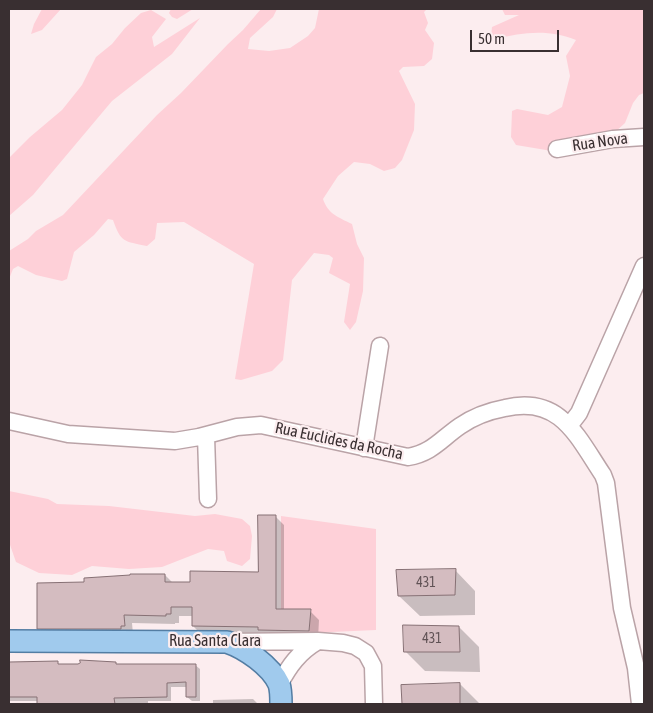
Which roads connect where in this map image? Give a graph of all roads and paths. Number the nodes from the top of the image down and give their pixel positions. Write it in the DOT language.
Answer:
graph roads {
  1 [pos="644,137"];
  2 [pos="556,149"];
  3 [pos="644,266"];
  4 [pos="380,346"];
  5 [pos="9,421"];
  6 [pos="569,426"];
  7 [pos="206,436"];
  8 [pos="364,448"];
  9 [pos="208,499"];
  10 [pos="9,641"];
  11 [pos="227,642"];
  12 [pos="318,642"];
  13 [pos="280,694"];
  14 [pos="374,704"];
  15 [pos="640,704"];
  1 -- 2 [label="street, Rua Nova"];
  3 -- 6 [label="street"];
  4 -- 8 [label="street"];
  5 -- 7 [label="street, Rua Euclides da Rocha"];
  6 -- 8 [label="street, Rua Euclides da Rocha"];
  6 -- 15 [label="street, Rua Euclides da Rocha"];
  7 -- 8 [label="street, Rua Euclides da Rocha"];
  7 -- 9 [label="street"];
  10 -- 11 [label="main road, Rua Santa Clara"];
  11 -- 12 [label="street, Rua Santa Clara"];
  11 -- 13 [label="main road"];
  12 -- 13 [label="street"];
  12 -- 14 [label="street, Rua Santa Clara"];
}
